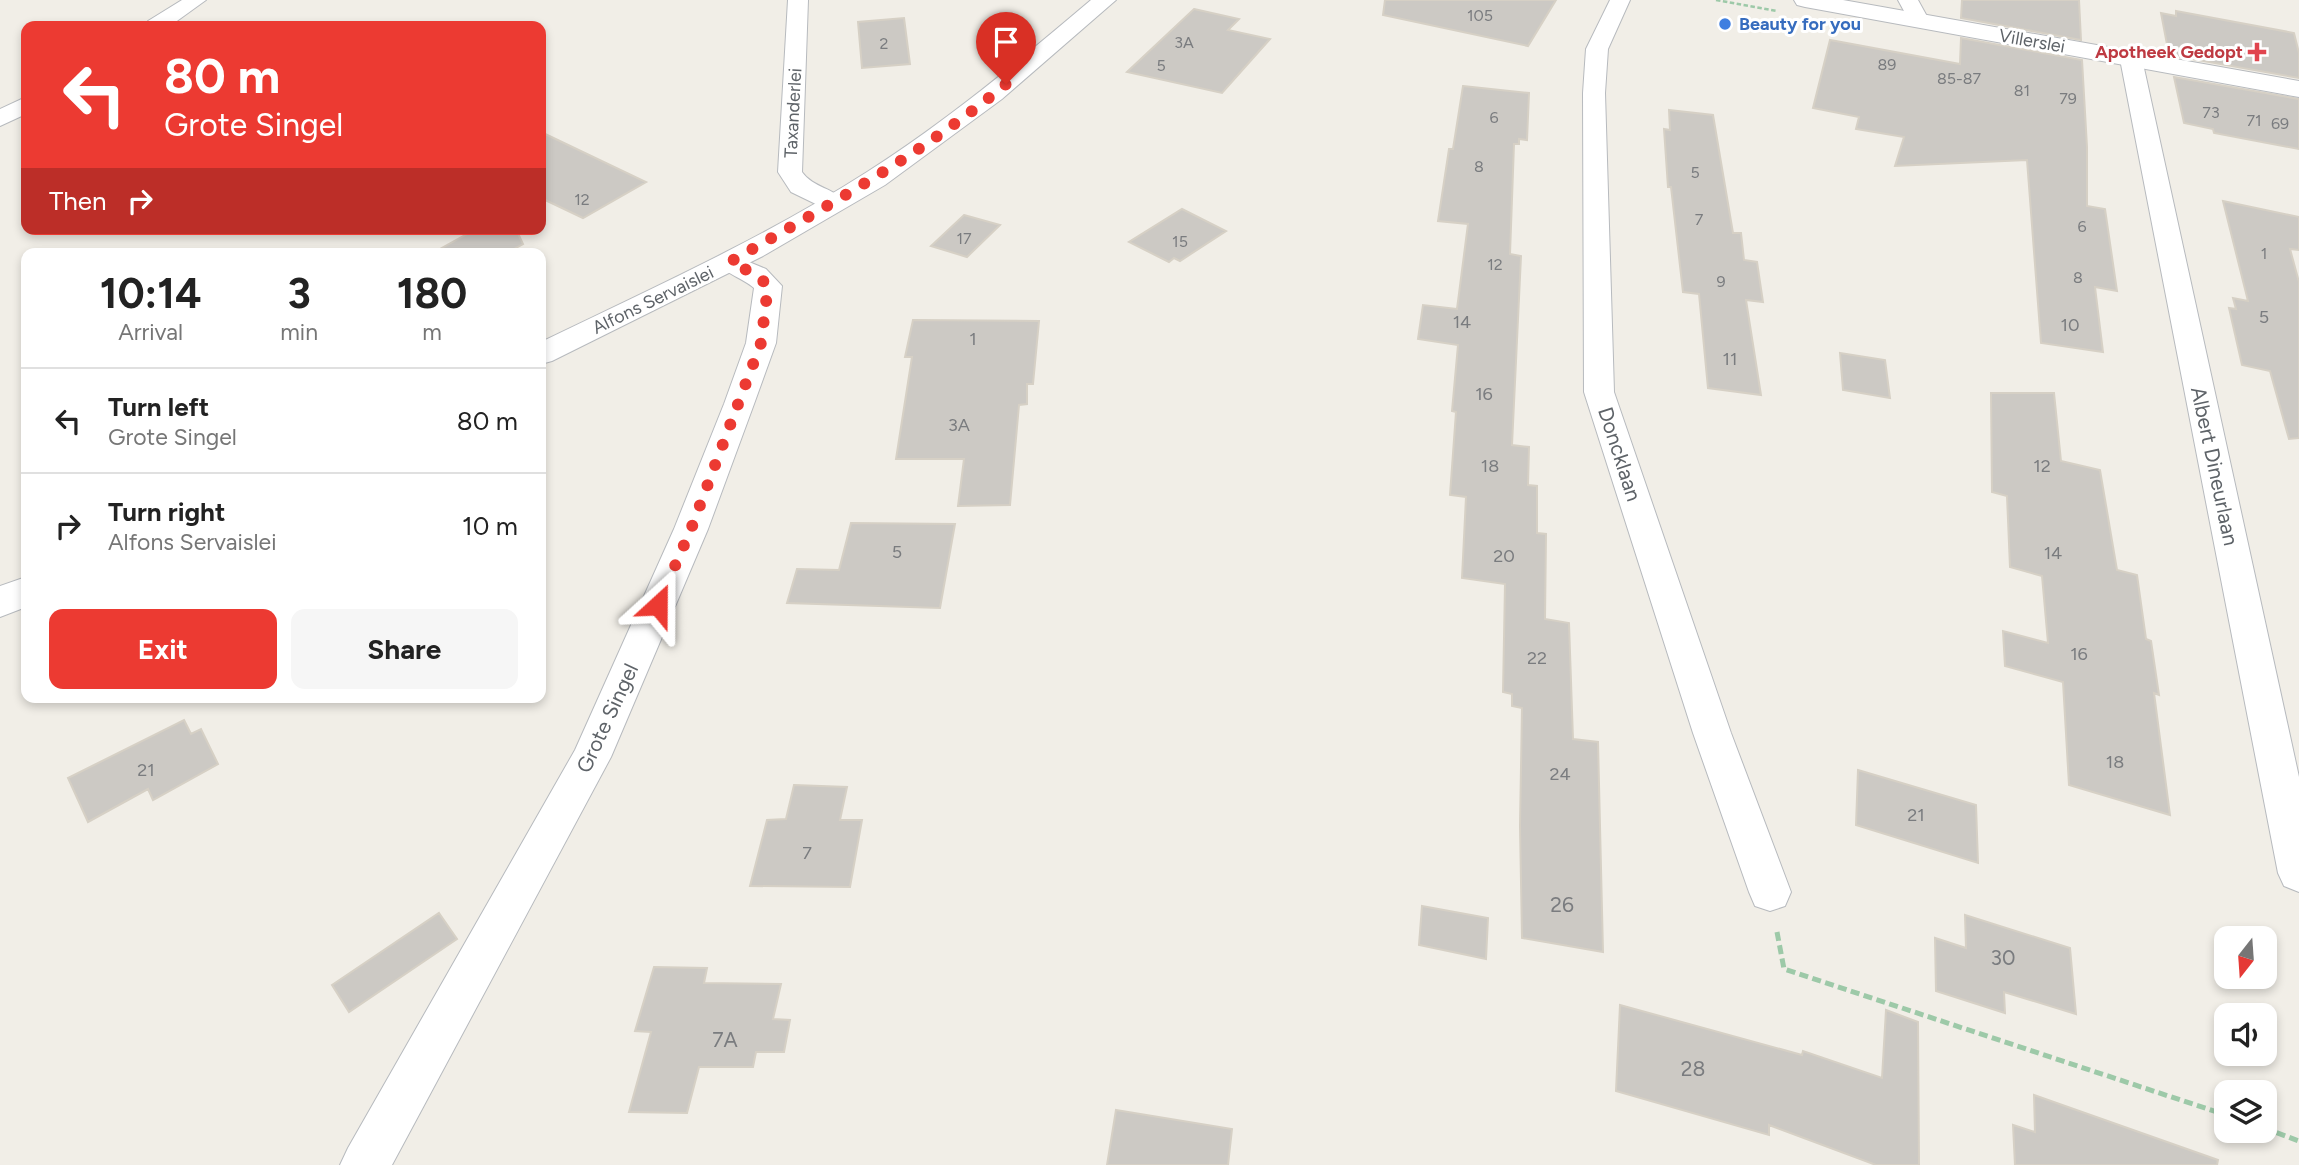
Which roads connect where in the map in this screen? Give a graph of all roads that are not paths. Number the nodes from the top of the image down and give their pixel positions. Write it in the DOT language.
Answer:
graph roads {
  1 [pos="196,0"];
  2 [pos="798,0"];
  3 [pos="1105,0"];
  4 [pos="1620,0"];
  5 [pos="1805,0"];
  6 [pos="1913,10"];
  7 [pos="164,21"];
  8 [pos="2131,59"];
  9 [pos="2299,89"];
  10 [pos="21,107"];
  11 [pos="0,118"];
  12 [pos="833,203"];
  13 [pos="730,262"];
  14 [pos="546,352"];
  15 [pos="21,592"];
  16 [pos="0,602"];
  17 [pos="2299,873"];
  18 [pos="1770,892"];
  19 [pos="365,1165"];
  1 -- 7 [label="street"];
  2 -- 12 [label="street, Taxanderlei"];
  3 -- 12 [label="street, Alfons Servaislei"];
  4 -- 18 [label="street, Doncklaan"];
  5 -- 6 [label="street, Villerslei"];
  6 -- 8 [label="street, Villerslei"];
  8 -- 9 [label="street, Villerslei"];
  8 -- 17 [label="street, Albert Dineurlaan"];
  10 -- 11 [label="street"];
  12 -- 13 [label="street, Alfons Servaislei"];
  13 -- 14 [label="street, Alfons Servaislei"];
  13 -- 19 [label="street, Grote Singel"];
  15 -- 16 [label="street"];
}
